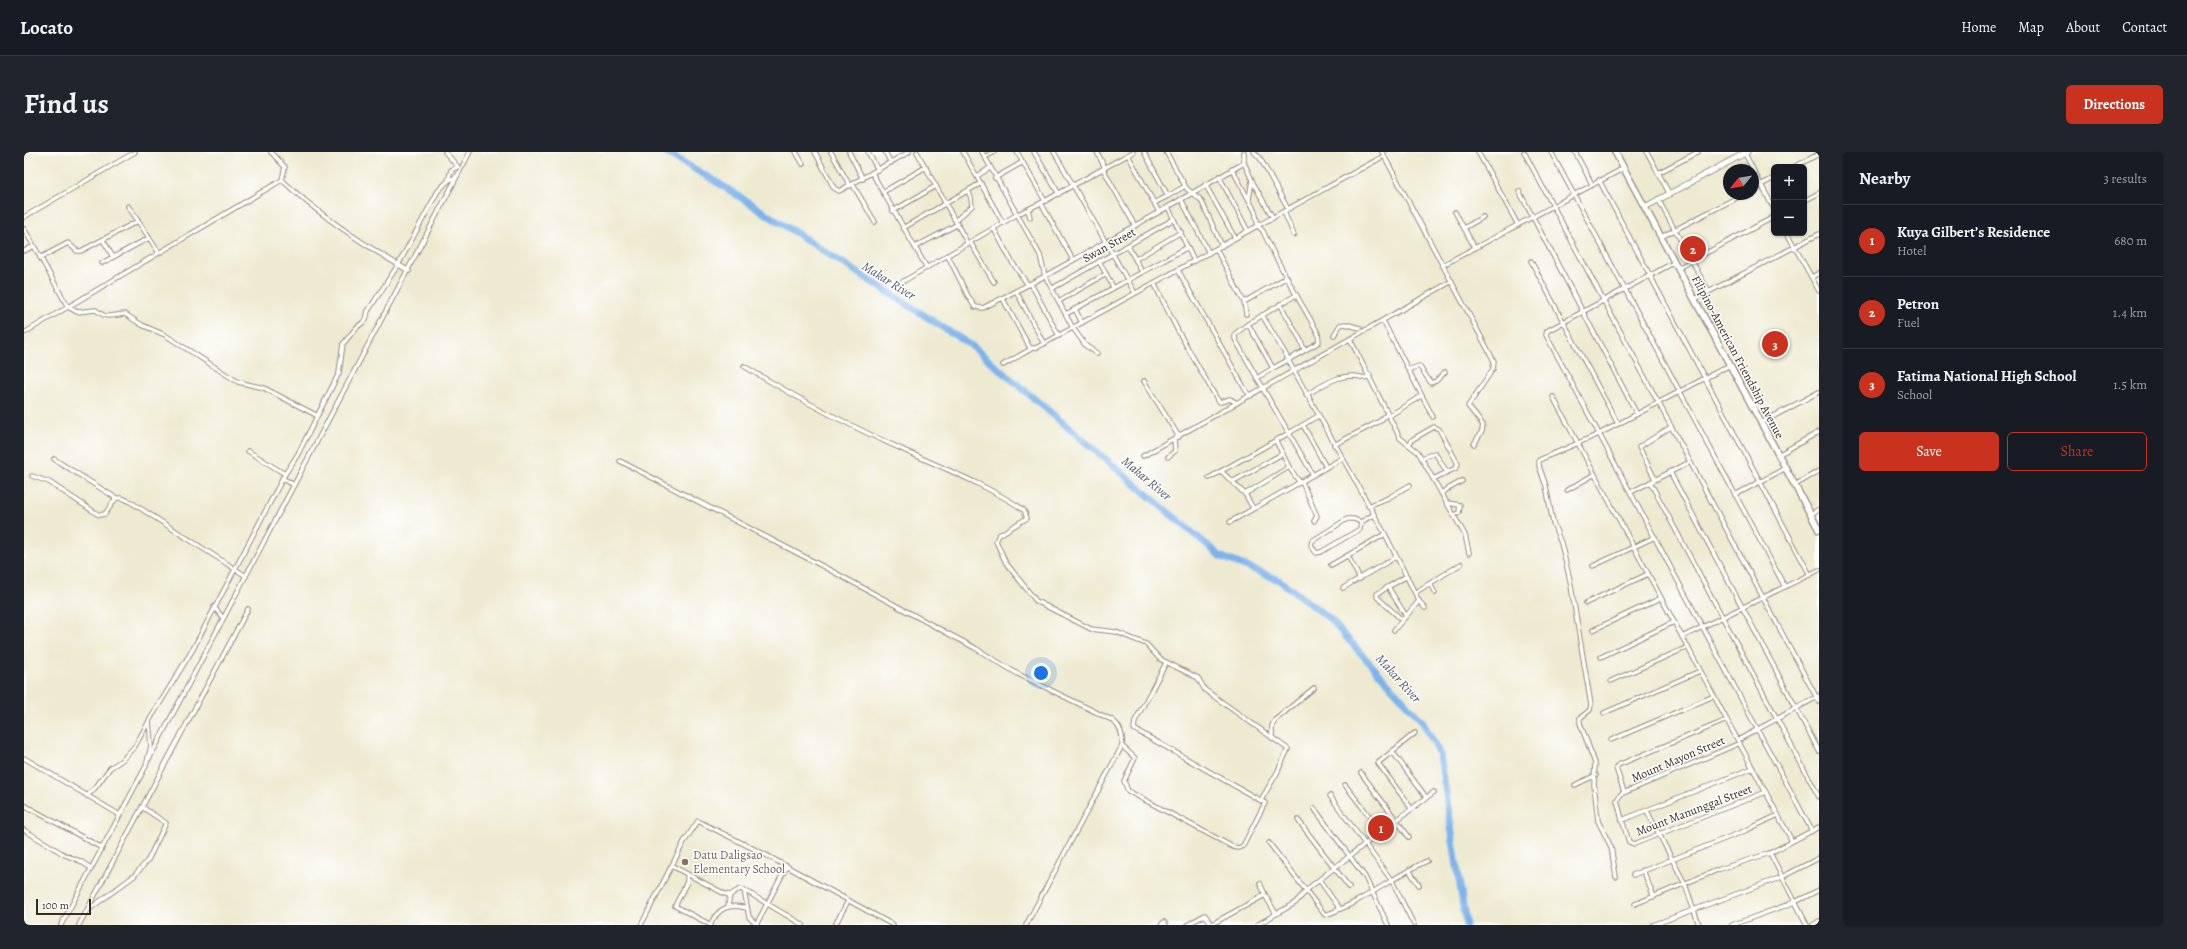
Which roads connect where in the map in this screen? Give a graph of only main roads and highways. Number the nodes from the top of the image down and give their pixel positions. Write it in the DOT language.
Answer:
graph roads {
  1 [pos="1616,152"];
  2 [pos="1819,530"];
  1 -- 2 [label="main road, Filipino-American Friendship Avenue"];
}
